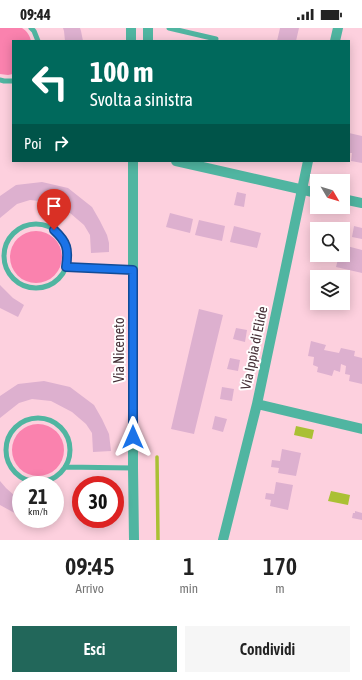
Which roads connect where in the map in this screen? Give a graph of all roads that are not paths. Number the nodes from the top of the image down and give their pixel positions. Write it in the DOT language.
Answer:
graph roads {
  1 [pos="31,28"];
  2 [pos="131,28"];
  3 [pos="148,28"];
  4 [pos="169,28"];
  5 [pos="338,28"];
  6 [pos="216,39"];
  7 [pos="38,40"];
  8 [pos="131,40"];
  9 [pos="148,40"];
  10 [pos="336,40"];
  11 [pos="0,80"];
  12 [pos="12,81"];
  13 [pos="133,162"];
  14 [pos="180,162"];
  15 [pos="308,162"];
  16 [pos="301,189"];
  17 [pos="310,191"];
  18 [pos="350,200"];
  19 [pos="362,203"];
  20 [pos="66,267"];
  21 [pos="133,270"];
  22 [pos="257,404"];
  23 [pos="362,429"];
  24 [pos="65,467"];
  25 [pos="133,468"];
  26 [pos="134,540"];
  27 [pos="223,540"];
  1 -- 7 [label="lane"];
  2 -- 8 [label="street"];
  3 -- 9 [label="street"];
  4 -- 6 [label="lane"];
  5 -- 10 [label="street"];
  11 -- 12 [label="lane"];
  13 -- 21 [label="street, Via Niceneto"];
  14 -- 16 [label="street"];
  15 -- 16 [label="street, Via Ippia di Elide"];
  16 -- 17 [label="street"];
  16 -- 22 [label="street, Via Ippia di Elide"];
  18 -- 19 [label="street"];
  20 -- 20 [label="lane"];
  20 -- 21 [label="lane"];
  21 -- 25 [label="street, Via Niceneto"];
  22 -- 23 [label="street"];
  22 -- 27 [label="street, Via Ippia di Elide"];
  24 -- 24 [label="lane"];
  24 -- 25 [label="lane"];
  25 -- 26 [label="street, Via Niceneto"];
}
